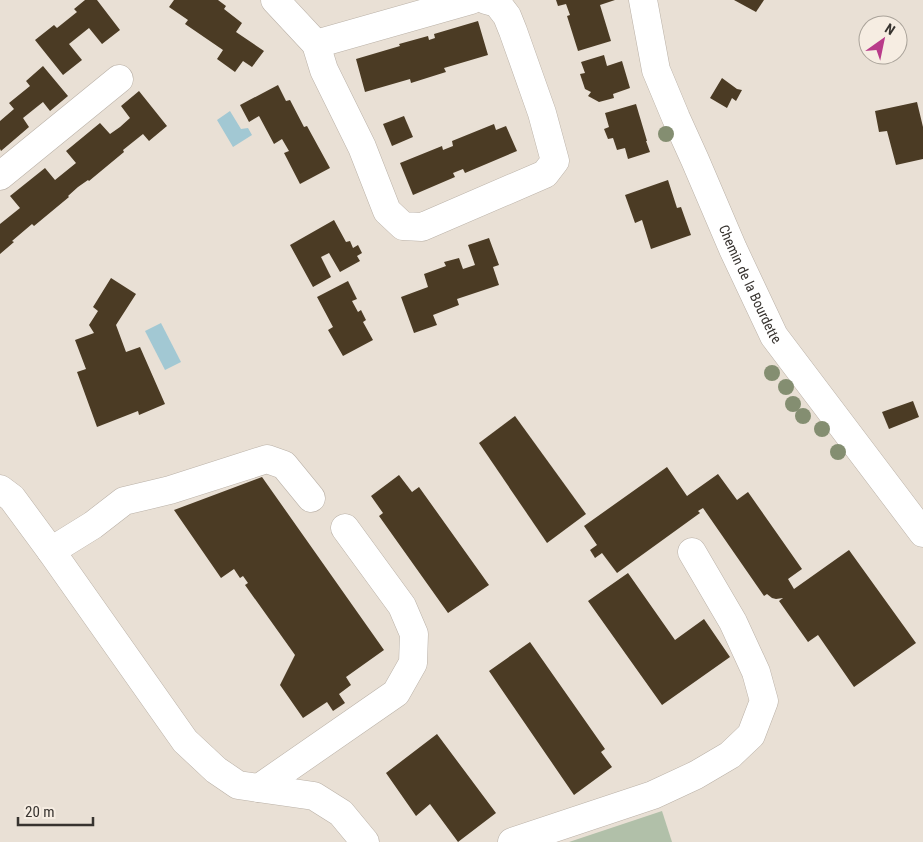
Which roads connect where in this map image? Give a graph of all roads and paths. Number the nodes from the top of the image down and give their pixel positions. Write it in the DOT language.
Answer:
graph roads {
  1 [pos="275,0"];
  2 [pos="471,0"];
  3 [pos="486,0"];
  4 [pos="643,0"];
  5 [pos="316,44"];
  6 [pos="119,80"];
  7 [pos="0,176"];
  8 [pos="0,489"];
  9 [pos="311,498"];
  10 [pos="345,528"];
  11 [pos="923,533"];
  12 [pos="51,551"];
  13 [pos="692,552"];
  14 [pos="259,788"];
  15 [pos="365,842"];
  16 [pos="512,842"];
  1 -- 5 [label="street"];
  2 -- 5 [label="street"];
  3 -- 5 [label="street"];
  4 -- 11 [label="street, Chemin de la Bourdette"];
  6 -- 7 [label="street"];
  8 -- 12 [label="street"];
  9 -- 12 [label="street"];
  10 -- 14 [label="street"];
  12 -- 14 [label="street"];
  13 -- 16 [label="street"];
  14 -- 15 [label="street"];
}
